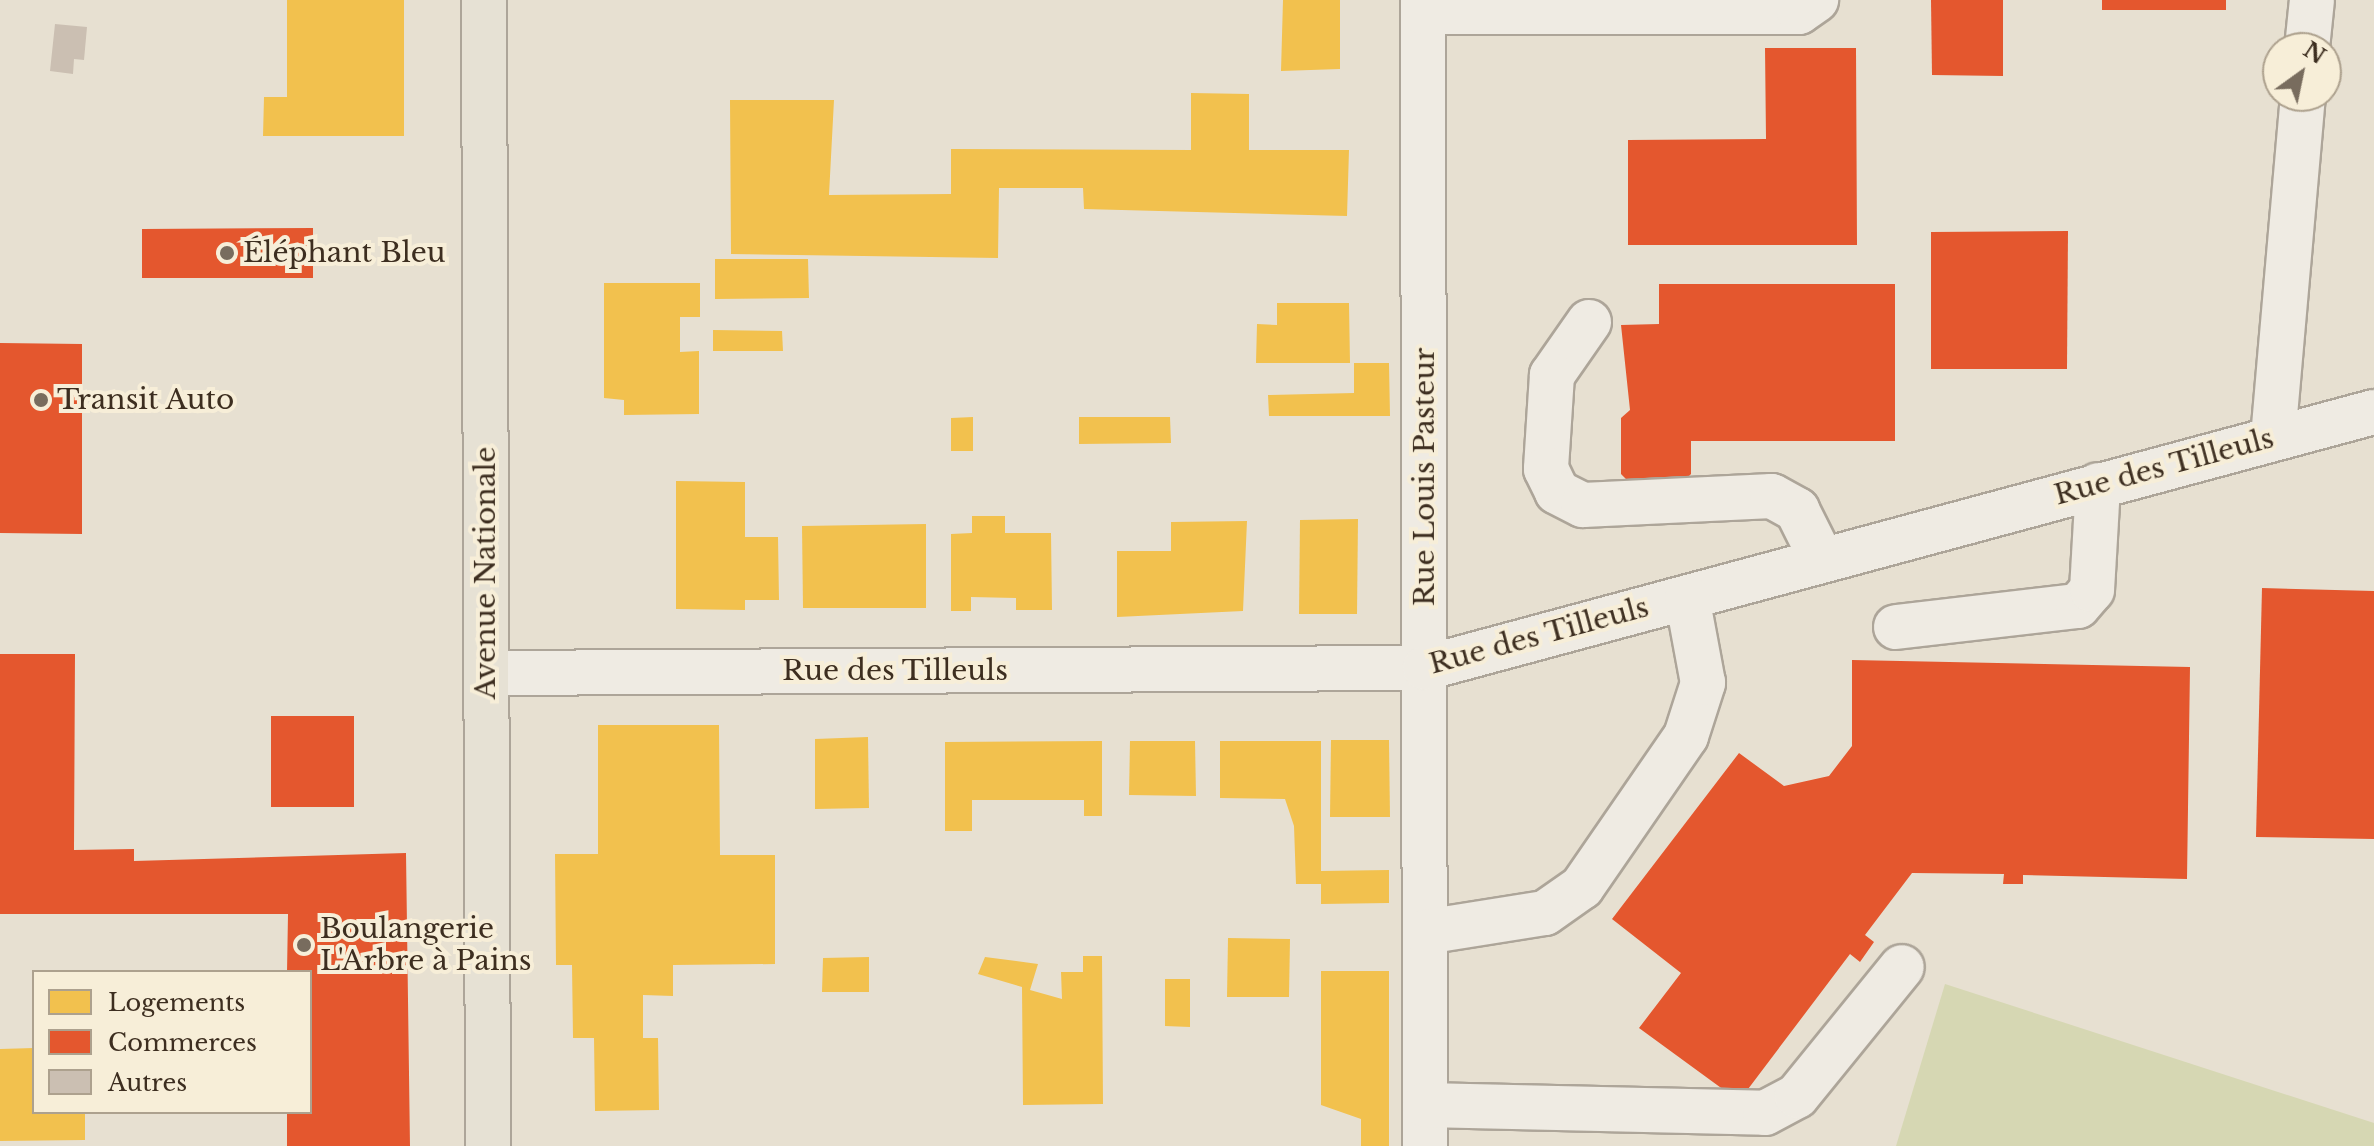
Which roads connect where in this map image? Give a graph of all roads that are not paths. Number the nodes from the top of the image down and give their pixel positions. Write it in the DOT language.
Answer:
graph roads {
  1 [pos="484,0"];
  2 [pos="1816,0"];
  3 [pos="2312,0"];
  4 [pos="1423,6"];
  5 [pos="1544,6"];
  6 [pos="2309,32"];
  7 [pos="2302,112"];
  8 [pos="1589,322"];
  9 [pos="2374,412"];
  10 [pos="2273,438"];
  11 [pos="2098,485"];
  12 [pos="1822,560"];
  13 [pos="1687,597"];
  14 [pos="1896,627"];
  15 [pos="1425,668"];
  16 [pos="486,673"];
  17 [pos="1425,932"];
  18 [pos="1902,967"];
  19 [pos="1425,1126"];
  20 [pos="488,1146"];
  1 -- 16 [label="main road, Avenue Nationale"];
  2 -- 5 [label="street"];
  3 -- 6 [label="street"];
  4 -- 5 [label="street"];
  4 -- 15 [label="street, Rue Louis Pasteur"];
  7 -- 10 [label="street"];
  8 -- 12 [label="street"];
  9 -- 10 [label="street, Rue des Tilleuls"];
  10 -- 11 [label="street, Rue des Tilleuls"];
  11 -- 12 [label="street, Rue des Tilleuls"];
  11 -- 14 [label="street"];
  12 -- 13 [label="street, Rue des Tilleuls"];
  13 -- 15 [label="street, Rue des Tilleuls"];
  13 -- 17 [label="street"];
  15 -- 16 [label="street, Rue des Tilleuls"];
  15 -- 17 [label="street, Rue Louis Pasteur"];
  16 -- 20 [label="main road, Avenue Nationale"];
  17 -- 19 [label="street, Rue Louis Pasteur"];
  18 -- 19 [label="street"];
}
